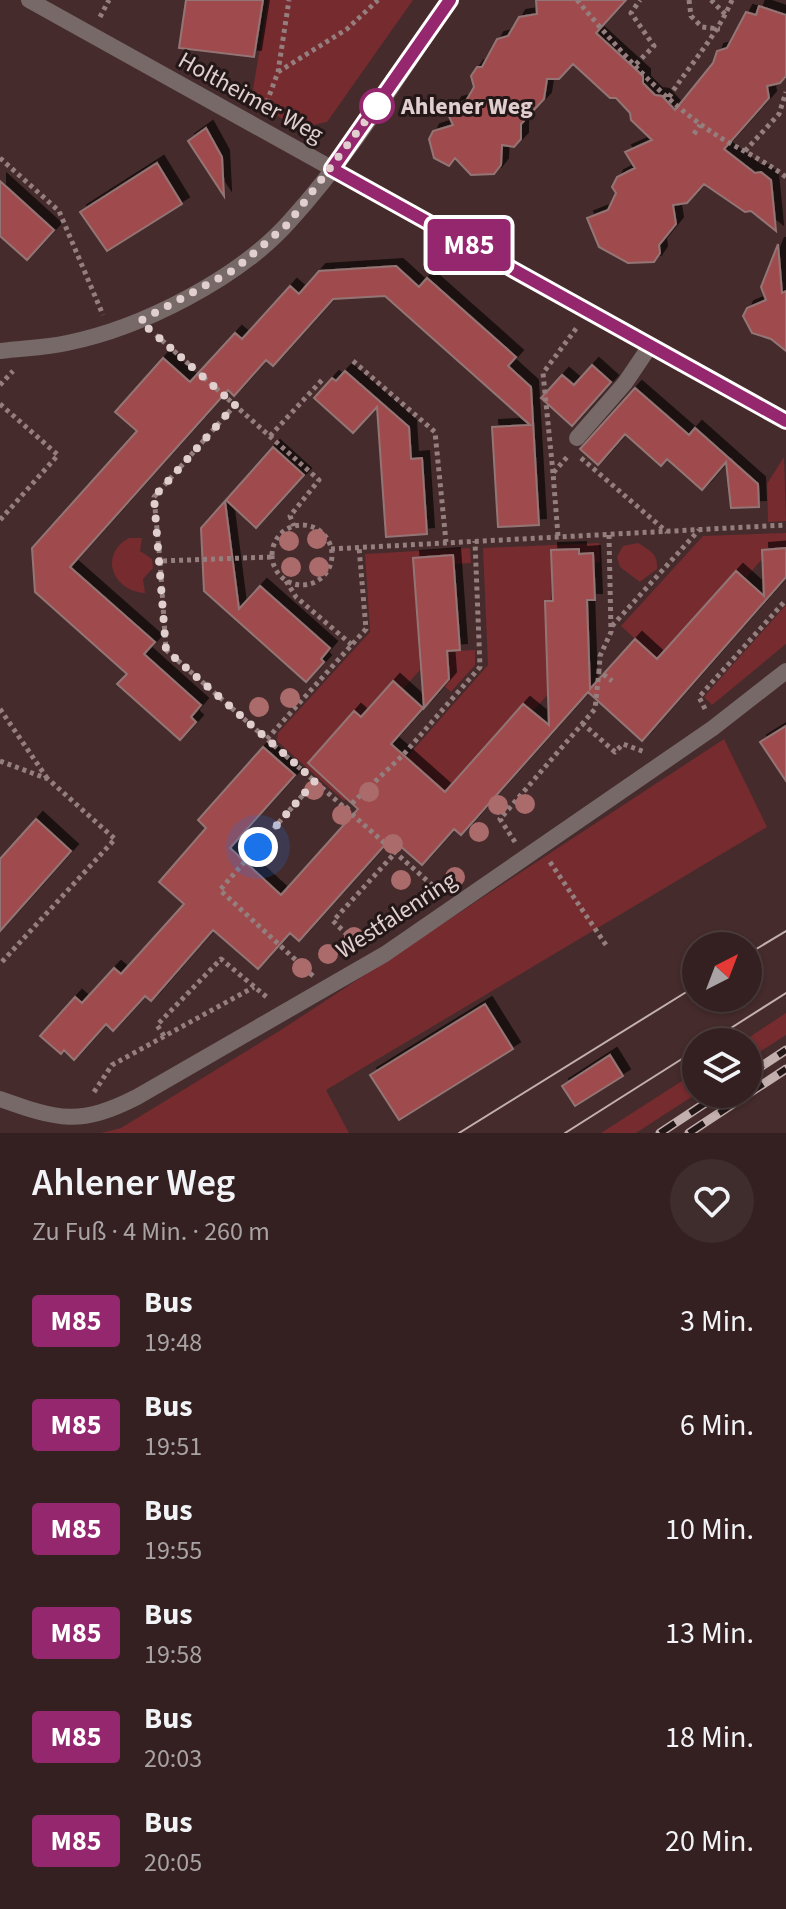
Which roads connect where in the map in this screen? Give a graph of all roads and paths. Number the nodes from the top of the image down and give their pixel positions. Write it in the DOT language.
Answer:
graph roads {
  1 [pos="29,0"];
  2 [pos="109,0"];
  3 [pos="289,0"];
  4 [pos="378,0"];
  5 [pos="450,0"];
  6 [pos="577,0"];
  7 [pos="640,0"];
  8 [pos="689,0"];
  9 [pos="711,0"];
  10 [pos="732,0"];
  11 [pos="726,15"];
  12 [pos="98,20"];
  13 [pos="720,29"];
  14 [pos="636,64"];
  15 [pos="278,72"];
  16 [pos="786,92"];
  17 [pos="669,97"];
  18 [pos="263,114"];
  19 [pos="700,125"];
  20 [pos="694,134"];
  21 [pos="745,151"];
  22 [pos="0,158"];
  23 [pos="332,169"];
  24 [pos="786,177"];
  25 [pos="589,312"];
  26 [pos="140,321"];
  27 [pos="109,330"];
  28 [pos="650,346"];
  29 [pos="0,351"];
  30 [pos="353,361"];
  31 [pos="322,380"];
  32 [pos="0,404"];
  33 [pos="235,405"];
  34 [pos="786,421"];
  35 [pos="270,436"];
  36 [pos="577,438"];
  37 [pos="553,473"];
  38 [pos="0,520"];
  39 [pos="786,525"];
  40 [pos="294,526"];
  41 [pos="700,529"];
  42 [pos="668,532"];
  43 [pos="609,535"];
  44 [pos="558,536"];
  45 [pos="475,541"];
  46 [pos="446,542"];
  47 [pos="359,547"];
  48 [pos="331,549"];
  49 [pos="271,557"];
  50 [pos="160,561"];
  51 [pos="285,580"];
  52 [pos="786,600"];
  53 [pos="611,627"];
  54 [pos="352,645"];
  55 [pos="599,671"];
  56 [pos="786,671"];
  57 [pos="612,681"];
  58 [pos="0,709"];
  59 [pos="582,723"];
  60 [pos="713,728"];
  61 [pos="267,739"];
  62 [pos="0,761"];
  63 [pos="655,767"];
  64 [pos="48,779"];
  65 [pos="315,781"];
  66 [pos="346,809"];
  67 [pos="540,847"];
  68 [pos="395,853"];
  69 [pos="525,857"];
  70 [pos="455,906"];
  71 [pos="608,948"];
  72 [pos="374,961"];
  73 [pos="0,964"];
  74 [pos="254,987"];
  75 [pos="327,988"];
  76 [pos="285,1012"];
  77 [pos="164,1036"];
  78 [pos="0,1099"];
  79 [pos="77,1117"];
  1 -- 23 [label="street, Holtheimer Weg"];
  2 -- 12 [label="path"];
  3 -- 15 [label="path"];
  4 -- 15 [label="path"];
  5 -- 23 [label="street"];
  6 -- 14 [label="path"];
  7 -- 14 [label="path"];
  8 -- 13 [label="path"];
  9 -- 11 [label="path"];
  10 -- 11 [label="path"];
  11 -- 13 [label="path"];
  13 -- 17 [label="path"];
  14 -- 17 [label="path"];
  15 -- 18 [label="path"];
  16 -- 21 [label="path"];
  17 -- 19 [label="path"];
  19 -- 20 [label="path"];
  19 -- 21 [label="path"];
  21 -- 24 [label="path"];
  22 -- 27 [label="path"];
  23 -- 25 [label="street, Holtheimer Weg"];
  23 -- 26 [label="street"];
  25 -- 28 [label="street, Holtheimer Weg"];
  25 -- 37 [label="path"];
  26 -- 27 [label="street"];
  26 -- 33 [label="path"];
  27 -- 29 [label="street"];
  28 -- 34 [label="street, Holtheimer Weg"];
  28 -- 36 [label="street"];
  30 -- 46 [label="path"];
  31 -- 35 [label="path"];
  32 -- 38 [label="path"];
  33 -- 35 [label="path"];
  33 -- 50 [label="path"];
  35 -- 40 [label="path"];
  37 -- 42 [label="path"];
  37 -- 44 [label="path"];
  39 -- 41 [label="path"];
  40 -- 48 [label="path"];
  40 -- 49 [label="path"];
  41 -- 42 [label="path"];
  41 -- 53 [label="path"];
  42 -- 43 [label="path"];
  43 -- 44 [label="path"];
  43 -- 53 [label="path"];
  44 -- 45 [label="path"];
  45 -- 46 [label="path"];
  45 -- 66 [label="path"];
  46 -- 47 [label="path"];
  47 -- 48 [label="path"];
  47 -- 54 [label="path"];
  48 -- 51 [label="path"];
  49 -- 50 [label="path"];
  49 -- 51 [label="path"];
  50 -- 61 [label="path"];
  51 -- 54 [label="path"];
  52 -- 60 [label="path"];
  53 -- 55 [label="path"];
  54 -- 61 [label="path"];
  55 -- 57 [label="path"];
  55 -- 59 [label="path"];
  56 -- 60 [label="street, Westfalenring"];
  58 -- 64 [label="path"];
  59 -- 63 [label="path"];
  59 -- 69 [label="path"];
  60 -- 63 [label="street, Westfalenring"];
  61 -- 65 [label="path"];
  62 -- 64 [label="path"];
  63 -- 67 [label="street, Westfalenring"];
  64 -- 73 [label="path"];
  65 -- 66 [label="path"];
  65 -- 75 [label="path"];
  66 -- 68 [label="path"];
  67 -- 69 [label="street, Westfalenring"];
  67 -- 71 [label="path"];
  68 -- 70 [label="path"];
  68 -- 72 [label="path"];
  69 -- 70 [label="street, Westfalenring"];
  70 -- 72 [label="street, Westfalenring"];
  72 -- 75 [label="street, Westfalenring"];
  74 -- 76 [label="path"];
  74 -- 77 [label="path"];
  74 -- 77 [label="path"];
  75 -- 76 [label="street, Westfalenring"];
  76 -- 79 [label="street, Westfalenring"];
  77 -- 79 [label="path"];
  78 -- 79 [label="street, Westfalenring"];
}
